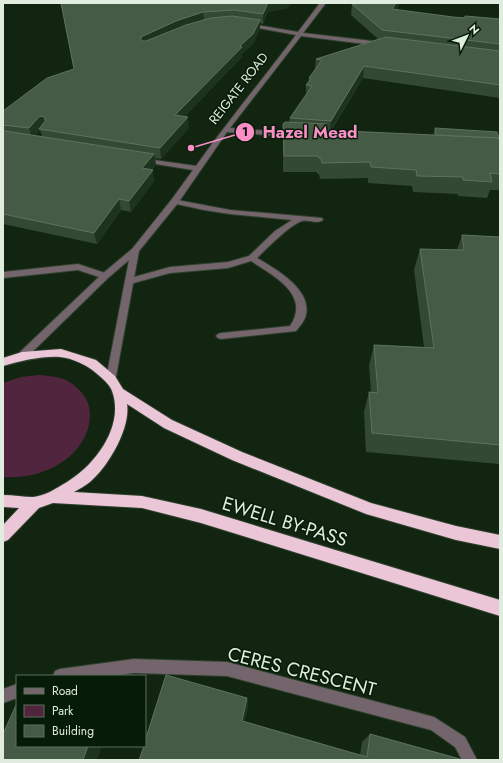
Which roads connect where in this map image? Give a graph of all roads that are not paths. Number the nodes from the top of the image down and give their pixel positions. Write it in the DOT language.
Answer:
graph roads {
  1 [pos="323,3"];
  2 [pos="240,23"];
  3 [pos="301,34"];
  4 [pos="387,45"];
  5 [pos="225,130"];
  6 [pos="303,135"];
  7 [pos="136,158"];
  8 [pos="198,169"];
  9 [pos="175,201"];
  10 [pos="299,219"];
  11 [pos="319,220"];
  12 [pos="136,251"];
  13 [pos="252,258"];
  14 [pos="3,275"];
  15 [pos="105,276"];
  16 [pos="130,281"];
  17 [pos="221,336"];
  18 [pos="22,356"];
  19 [pos="4,362"];
  20 [pos="111,379"];
  21 [pos="119,392"];
  22 [pos="53,497"];
  23 [pos="3,501"];
  24 [pos="34,503"];
  25 [pos="3,535"];
  26 [pos="500,542"];
  27 [pos="500,608"];
  28 [pos="67,675"];
  29 [pos="16,691"];
  30 [pos="3,696"];
  31 [pos="470,760"];
  1 -- 3 [label="street, REIGATE ROAD"];
  2 -- 3 [label="street"];
  3 -- 4 [label="street"];
  3 -- 5 [label="street, REIGATE ROAD"];
  5 -- 6 [label="street"];
  5 -- 8 [label="street, REIGATE ROAD"];
  7 -- 8 [label="street"];
  8 -- 9 [label="street, REIGATE ROAD"];
  9 -- 10 [label="street"];
  9 -- 12 [label="street, REIGATE ROAD"];
  10 -- 11 [label="street"];
  10 -- 13 [label="street"];
  12 -- 15 [label="street, REIGATE ROAD"];
  12 -- 16 [label="street, REIGATE ROAD"];
  13 -- 16 [label="street"];
  13 -- 17 [label="street"];
  14 -- 15 [label="street"];
  15 -- 18 [label="street, REIGATE ROAD"];
  16 -- 20 [label="street, REIGATE ROAD"];
  18 -- 19 [label="highway, EWELL BY-PASS"];
  18 -- 20 [label="highway, EWELL BY-PASS"];
  20 -- 21 [label="highway, EWELL BY-PASS"];
  21 -- 22 [label="highway, EWELL BY-PASS"];
  21 -- 26 [label="highway, EWELL BY-PASS"];
  22 -- 24 [label="highway, EWELL BY-PASS"];
  22 -- 27 [label="highway, EWELL BY-PASS"];
  23 -- 24 [label="highway, EWELL BY-PASS"];
  24 -- 25 [label="highway"];
  28 -- 31 [label="street, CERES CRESCENT"];
  29 -- 30 [label="street"];
}
